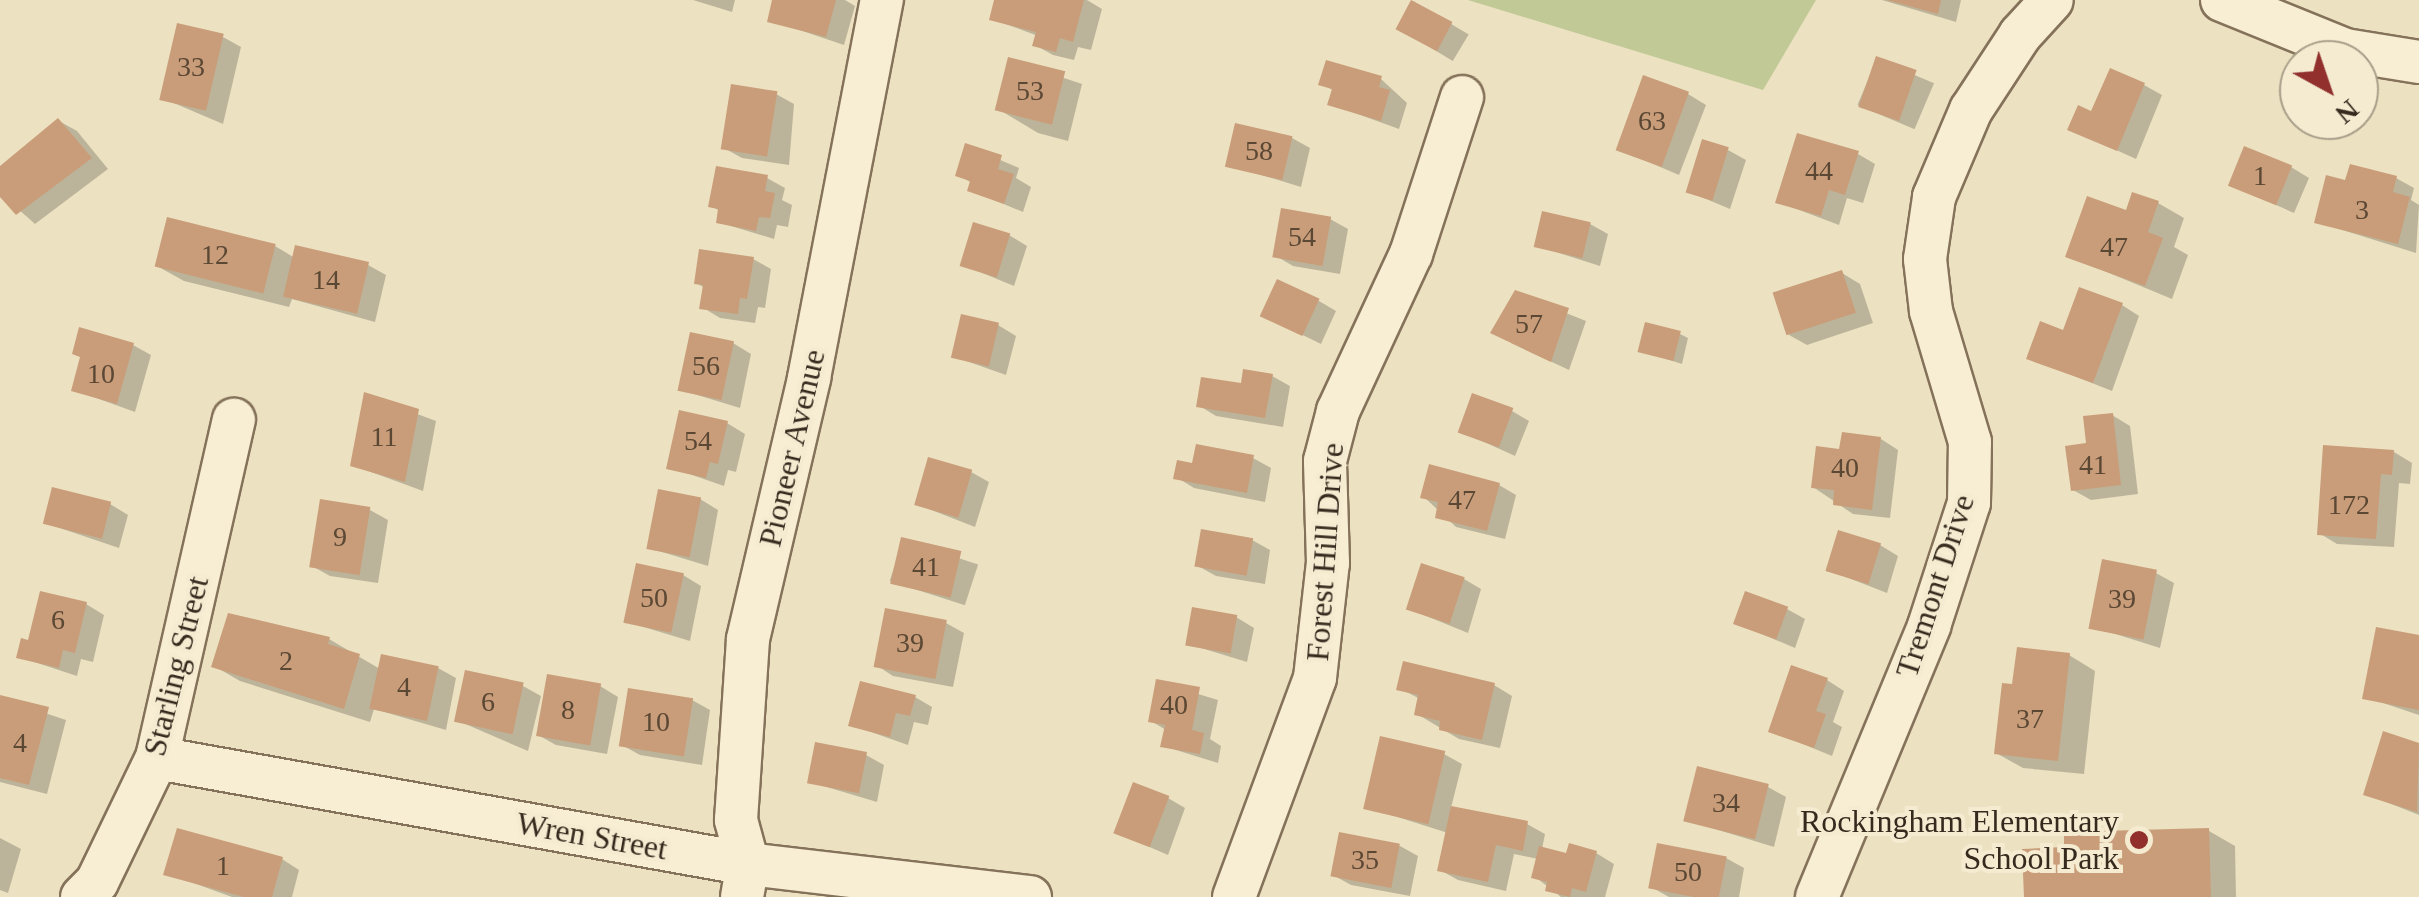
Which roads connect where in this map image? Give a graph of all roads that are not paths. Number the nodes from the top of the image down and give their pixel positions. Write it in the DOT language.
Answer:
graph roads {
  1 [pos="882,0"];
  2 [pos="2052,0"];
  3 [pos="2222,0"];
  4 [pos="2419,62"];
  5 [pos="1462,97"];
  6 [pos="234,420"];
  7 [pos="157,758"];
  8 [pos="745,881"];
  9 [pos="82,897"];
  10 [pos="1030,897"];
  11 [pos="1234,897"];
  12 [pos="1817,897"];
  1 -- 8 [label="street, Pioneer Avenue"];
  2 -- 12 [label="street, Tremont Drive"];
  3 -- 4 [label="street"];
  5 -- 11 [label="street, Forest Hill Drive"];
  6 -- 7 [label="street, Starling Street"];
  7 -- 8 [label="street, Wren Street"];
  7 -- 9 [label="street, Starling Street"];
  8 -- 10 [label="street, Wren Street"];
}
